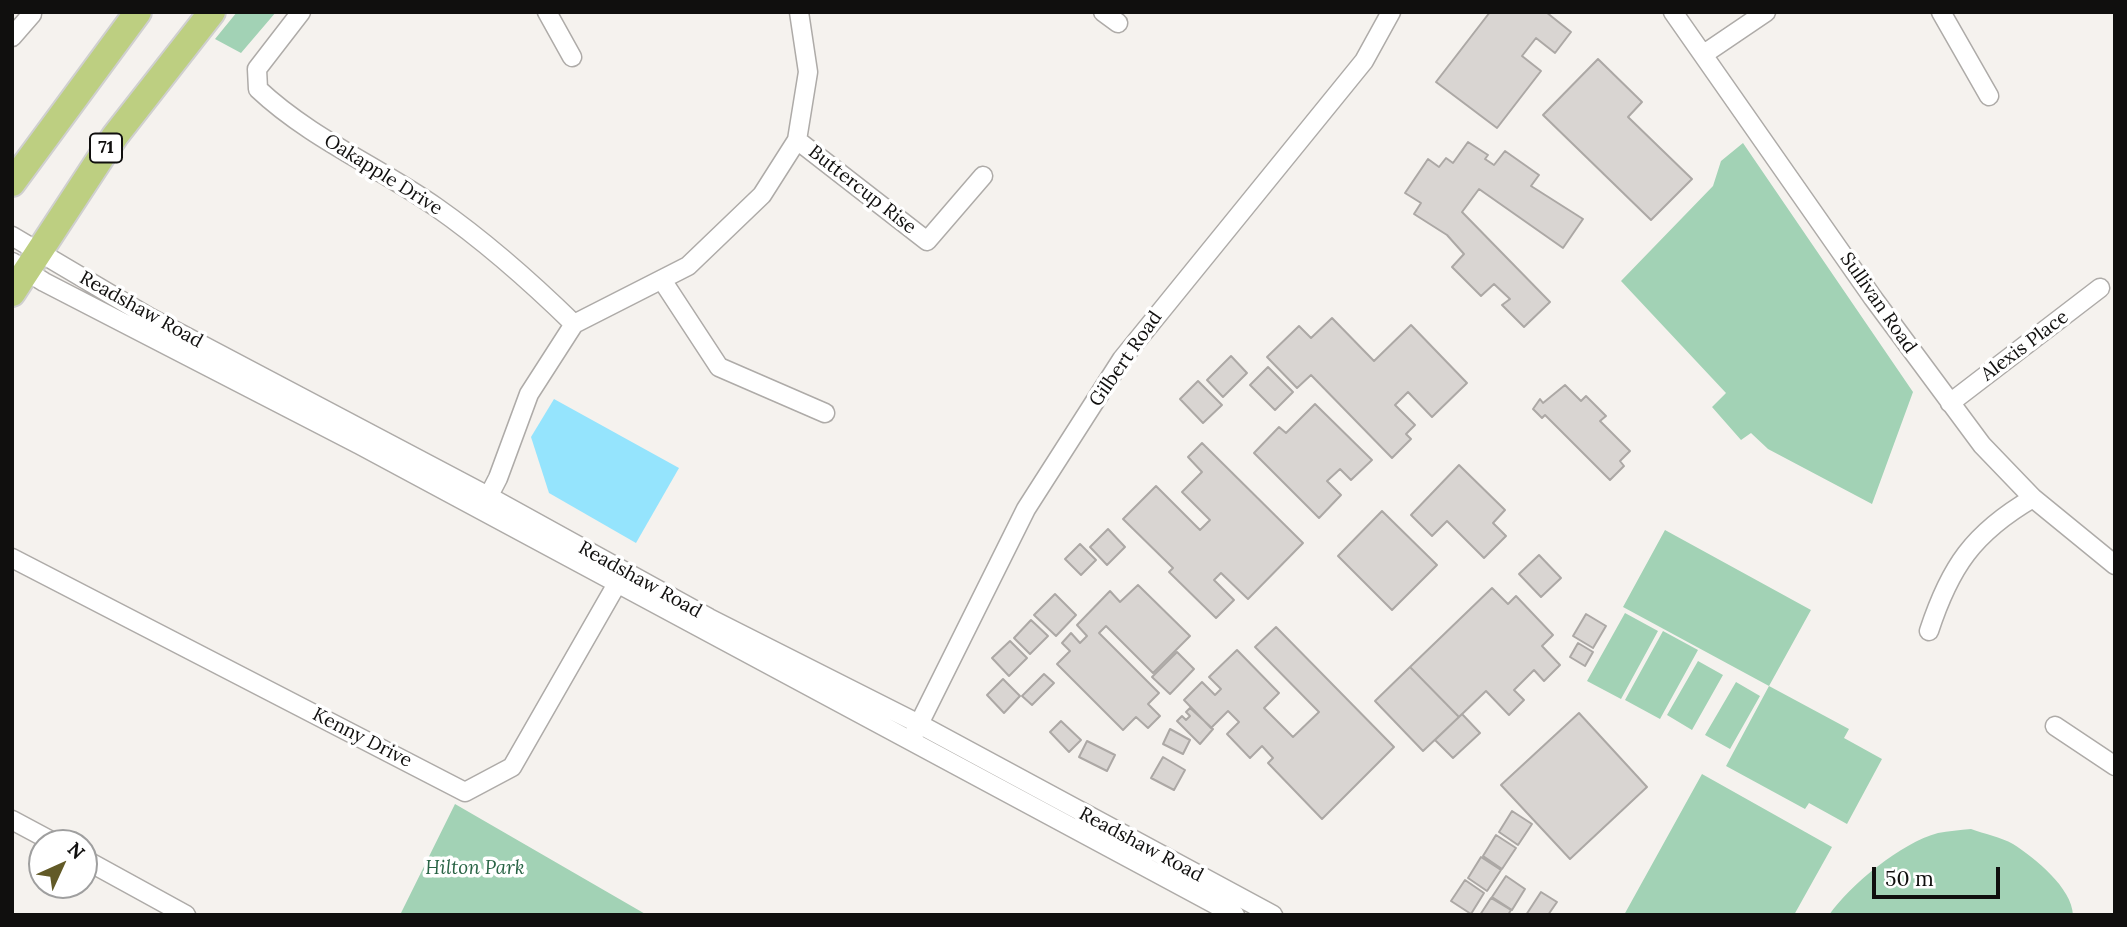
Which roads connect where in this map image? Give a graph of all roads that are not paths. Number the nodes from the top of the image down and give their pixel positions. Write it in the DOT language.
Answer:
graph roads {
  1 [pos="138,12"];
  2 [pos="212,12"];
  3 [pos="301,12"];
  4 [pos="547,12"];
  5 [pos="1103,12"];
  6 [pos="1391,12"];
  7 [pos="1672,12"];
  8 [pos="1766,12"];
  9 [pos="1941,12"];
  10 [pos="803,13"];
  11 [pos="32,14"];
  12 [pos="1118,23"];
  13 [pos="12,37"];
  14 [pos="1704,54"];
  15 [pos="572,57"];
  16 [pos="1989,96"];
  17 [pos="797,139"];
  18 [pos="982,176"];
  19 [pos="12,183"];
  20 [pos="12,236"];
  21 [pos="22,269"];
  22 [pos="662,280"];
  23 [pos="2100,289"];
  24 [pos="574,324"];
  25 [pos="1950,403"];
  26 [pos="825,413"];
  27 [pos="2032,498"];
  28 [pos="485,503"];
  29 [pos="12,558"];
  30 [pos="2115,565"];
  31 [pos="620,578"];
  32 [pos="1929,631"];
  33 [pos="2054,726"];
  34 [pos="915,732"];
  35 [pos="2115,766"];
  36 [pos="12,820"];
  37 [pos="29,829"];
  38 [pos="98,867"];
  39 [pos="186,915"];
  40 [pos="1235,915"];
  41 [pos="1273,915"];
  1 -- 19 [label="highway"];
  2 -- 21 [label="highway, 71"];
  3 -- 24 [label="street, Oakapple Drive"];
  4 -- 15 [label="street"];
  5 -- 12 [label="street"];
  6 -- 34 [label="street, Gilbert Road"];
  7 -- 14 [label="street, Sullivan Road"];
  8 -- 14 [label="street"];
  9 -- 16 [label="street"];
  10 -- 17 [label="street"];
  11 -- 13 [label="street"];
  14 -- 25 [label="street, Sullivan Road"];
  17 -- 18 [label="street, Buttercup Rise"];
  17 -- 22 [label="street"];
  20 -- 21 [label="street, Readshaw Road"];
  21 -- 28 [label="street, Readshaw Road"];
  22 -- 24 [label="street"];
  22 -- 26 [label="street"];
  23 -- 25 [label="street, Alexis Place"];
  24 -- 28 [label="street"];
  25 -- 27 [label="street, Sullivan Road"];
  27 -- 30 [label="street, Sullivan Road"];
  27 -- 32 [label="street"];
  28 -- 31 [label="street, Readshaw Road"];
  29 -- 31 [label="street, Kenny Drive"];
  31 -- 34 [label="street, Readshaw Road"];
  33 -- 35 [label="street"];
  34 -- 40 [label="street, Readshaw Road"];
  34 -- 41 [label="street, Readshaw Road"];
  36 -- 37 [label="street"];
  38 -- 39 [label="street"];
}
